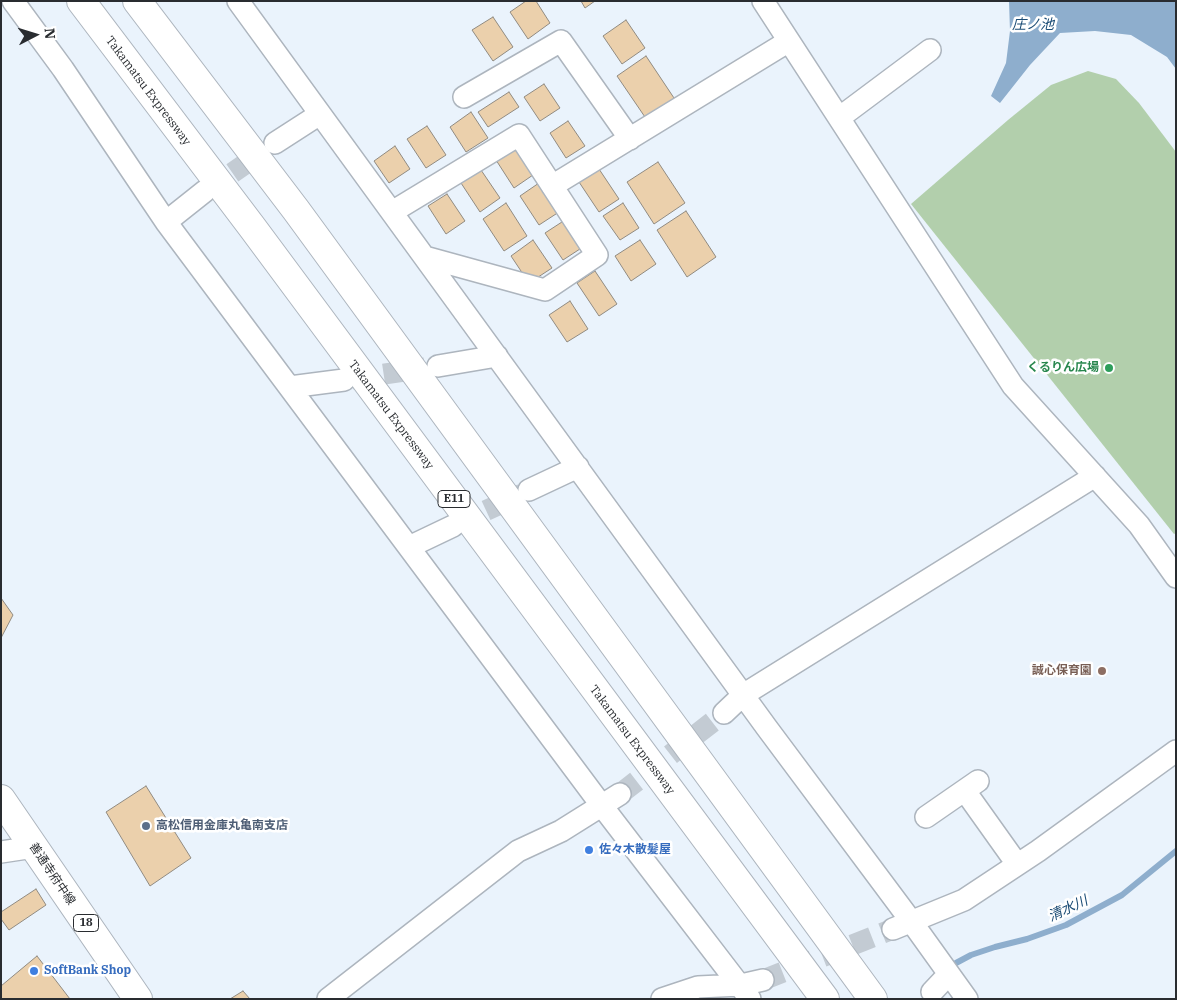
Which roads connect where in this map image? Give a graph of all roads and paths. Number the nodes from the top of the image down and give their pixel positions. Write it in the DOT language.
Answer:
graph roads {
  1 [pos="13,1"];
  2 [pos="80,1"];
  3 [pos="136,1"];
  4 [pos="238,1"];
  5 [pos="763,1"];
  6 [pos="789,41"];
  7 [pos="930,50"];
  8 [pos="464,97"];
  9 [pos="320,114"];
  10 [pos="839,118"];
  11 [pos="630,138"];
  12 [pos="275,143"];
  13 [pos="552,186"];
  14 [pos="205,191"];
  15 [pos="392,212"];
  16 [pos="166,222"];
  17 [pos="425,258"];
  18 [pos="496,356"];
  19 [pos="438,366"];
  20 [pos="344,380"];
  21 [pos="290,388"];
  22 [pos="578,467"];
  23 [pos="1095,476"];
  24 [pos="529,490"];
  25 [pos="453,526"];
  26 [pos="409,547"];
  27 [pos="1176,577"];
  28 [pos="743,696"];
  29 [pos="724,713"];
  30 [pos="1176,750"];
  31 [pos="1,799"];
  32 [pos="611,800"];
  33 [pos="926,817"];
  34 [pos="34,847"];
  35 [pos="1,852"];
  36 [pos="1017,864"];
  37 [pos="902,925"];
  38 [pos="950,974"];
  39 [pos="764,980"];
  40 [pos="746,992"];
  41 [pos="932,992"];
  42 [pos="138,999"];
  43 [pos="328,999"];
  44 [pos="662,999"];
  45 [pos="824,999"];
  46 [pos="873,999"];
  47 [pos="967,999"];
  1 -- 16 [label="street"];
  2 -- 45 [label="main road, Takamatsu Expressway / E11"];
  3 -- 46 [label="main road"];
  4 -- 9 [label="street"];
  5 -- 6 [label="street"];
  6 -- 10 [label="street"];
  6 -- 11 [label="street"];
  7 -- 10 [label="street"];
  8 -- 11 [label="street"];
  9 -- 12 [label="street"];
  9 -- 15 [label="street"];
  10 -- 23 [label="street"];
  11 -- 13 [label="street"];
  13 -- 15 [label="street"];
  13 -- 17 [label="street"];
  14 -- 16 [label="street"];
  15 -- 17 [label="street"];
  16 -- 21 [label="street"];
  17 -- 18 [label="street"];
  18 -- 19 [label="street"];
  18 -- 22 [label="street"];
  20 -- 21 [label="street"];
  21 -- 26 [label="street"];
  22 -- 24 [label="street"];
  22 -- 28 [label="street"];
  23 -- 27 [label="street"];
  23 -- 28 [label="street"];
  25 -- 26 [label="street"];
  26 -- 32 [label="street"];
  28 -- 29 [label="street"];
  28 -- 37 [label="street"];
  30 -- 36 [label="street"];
  31 -- 34 [label="main road, 善通寺府中線 / 18"];
  32 -- 40 [label="street"];
  32 -- 43 [label="street"];
  33 -- 36 [label="street"];
  34 -- 35 [label="street"];
  34 -- 42 [label="main road, 善通寺府中線 / 18"];
  36 -- 37 [label="street"];
  37 -- 38 [label="street"];
  38 -- 41 [label="street"];
  38 -- 47 [label="street"];
  39 -- 40 [label="street"];
  40 -- 44 [label="street"];
}
